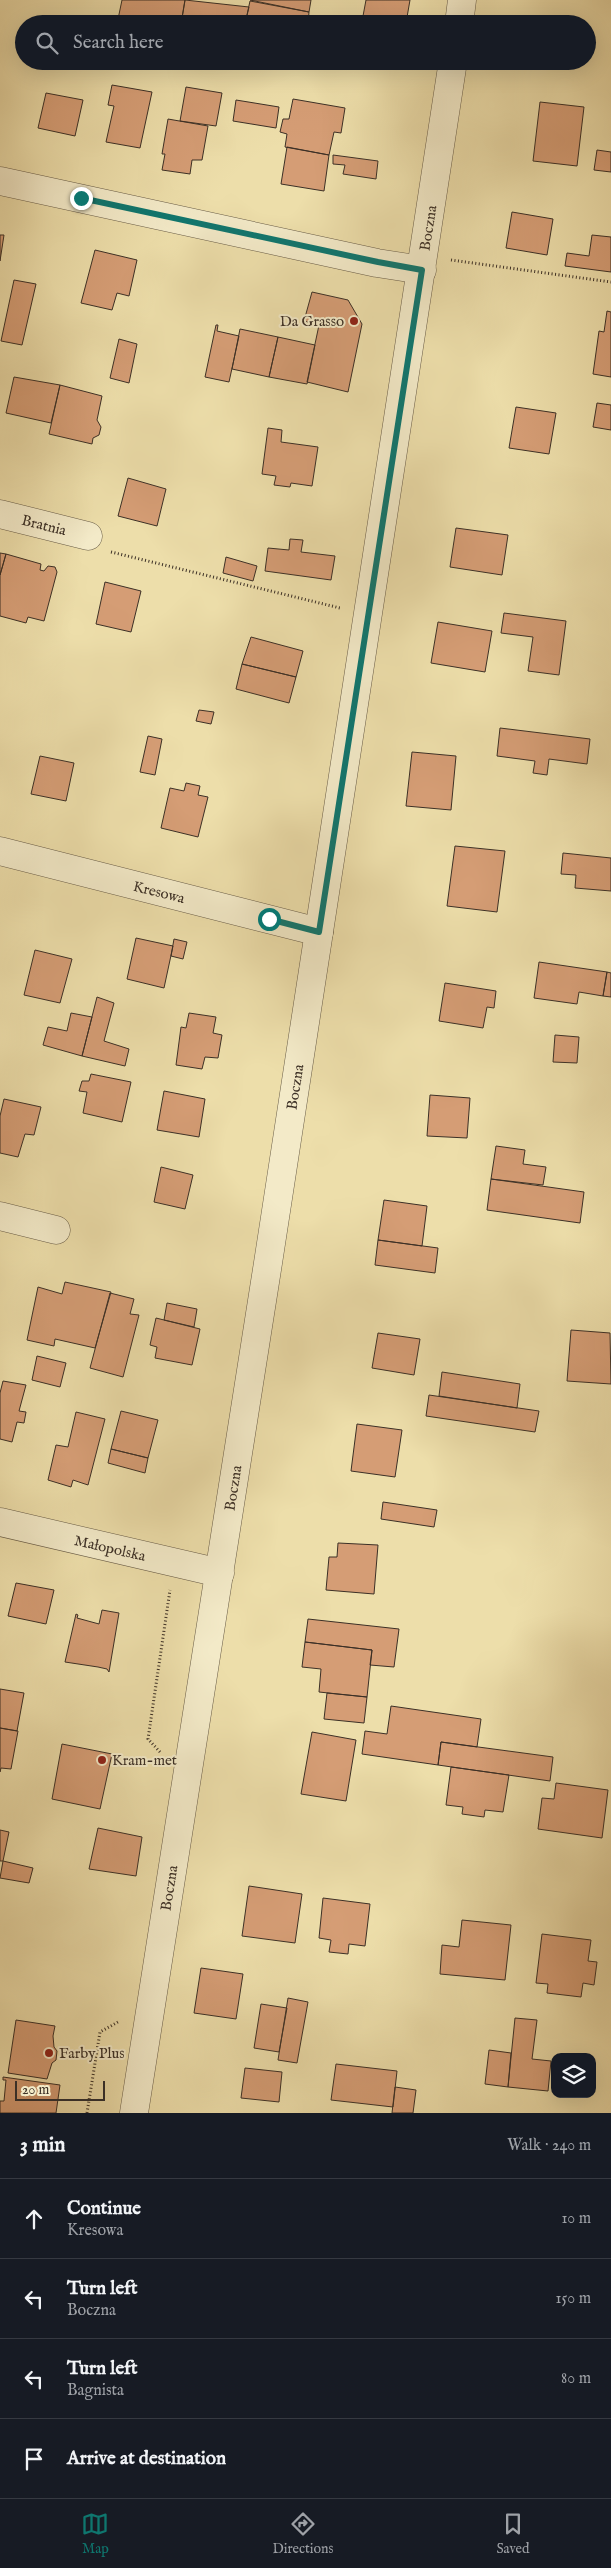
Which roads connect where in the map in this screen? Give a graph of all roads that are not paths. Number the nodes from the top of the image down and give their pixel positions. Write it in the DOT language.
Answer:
graph roads {
  1 [pos="462,0"];
  2 [pos="460,15"];
  3 [pos="452,70"];
  4 [pos="0,181"];
  5 [pos="423,262"];
  6 [pos="0,514"];
  7 [pos="88,536"];
  8 [pos="0,851"];
  9 [pos="319,932"];
  10 [pos="0,1216"];
  11 [pos="56,1230"];
  12 [pos="0,1522"];
  13 [pos="220,1572"];
  14 [pos="134,2113"];
  1 -- 2 [label="street"];
  3 -- 5 [label="street, Boczna"];
  4 -- 5 [label="street"];
  5 -- 9 [label="street, Boczna"];
  6 -- 7 [label="street, Bratnia"];
  8 -- 9 [label="street, Kresowa"];
  9 -- 13 [label="street, Boczna"];
  10 -- 11 [label="street"];
  12 -- 13 [label="street, Małopolska"];
  13 -- 14 [label="street, Boczna"];
}
